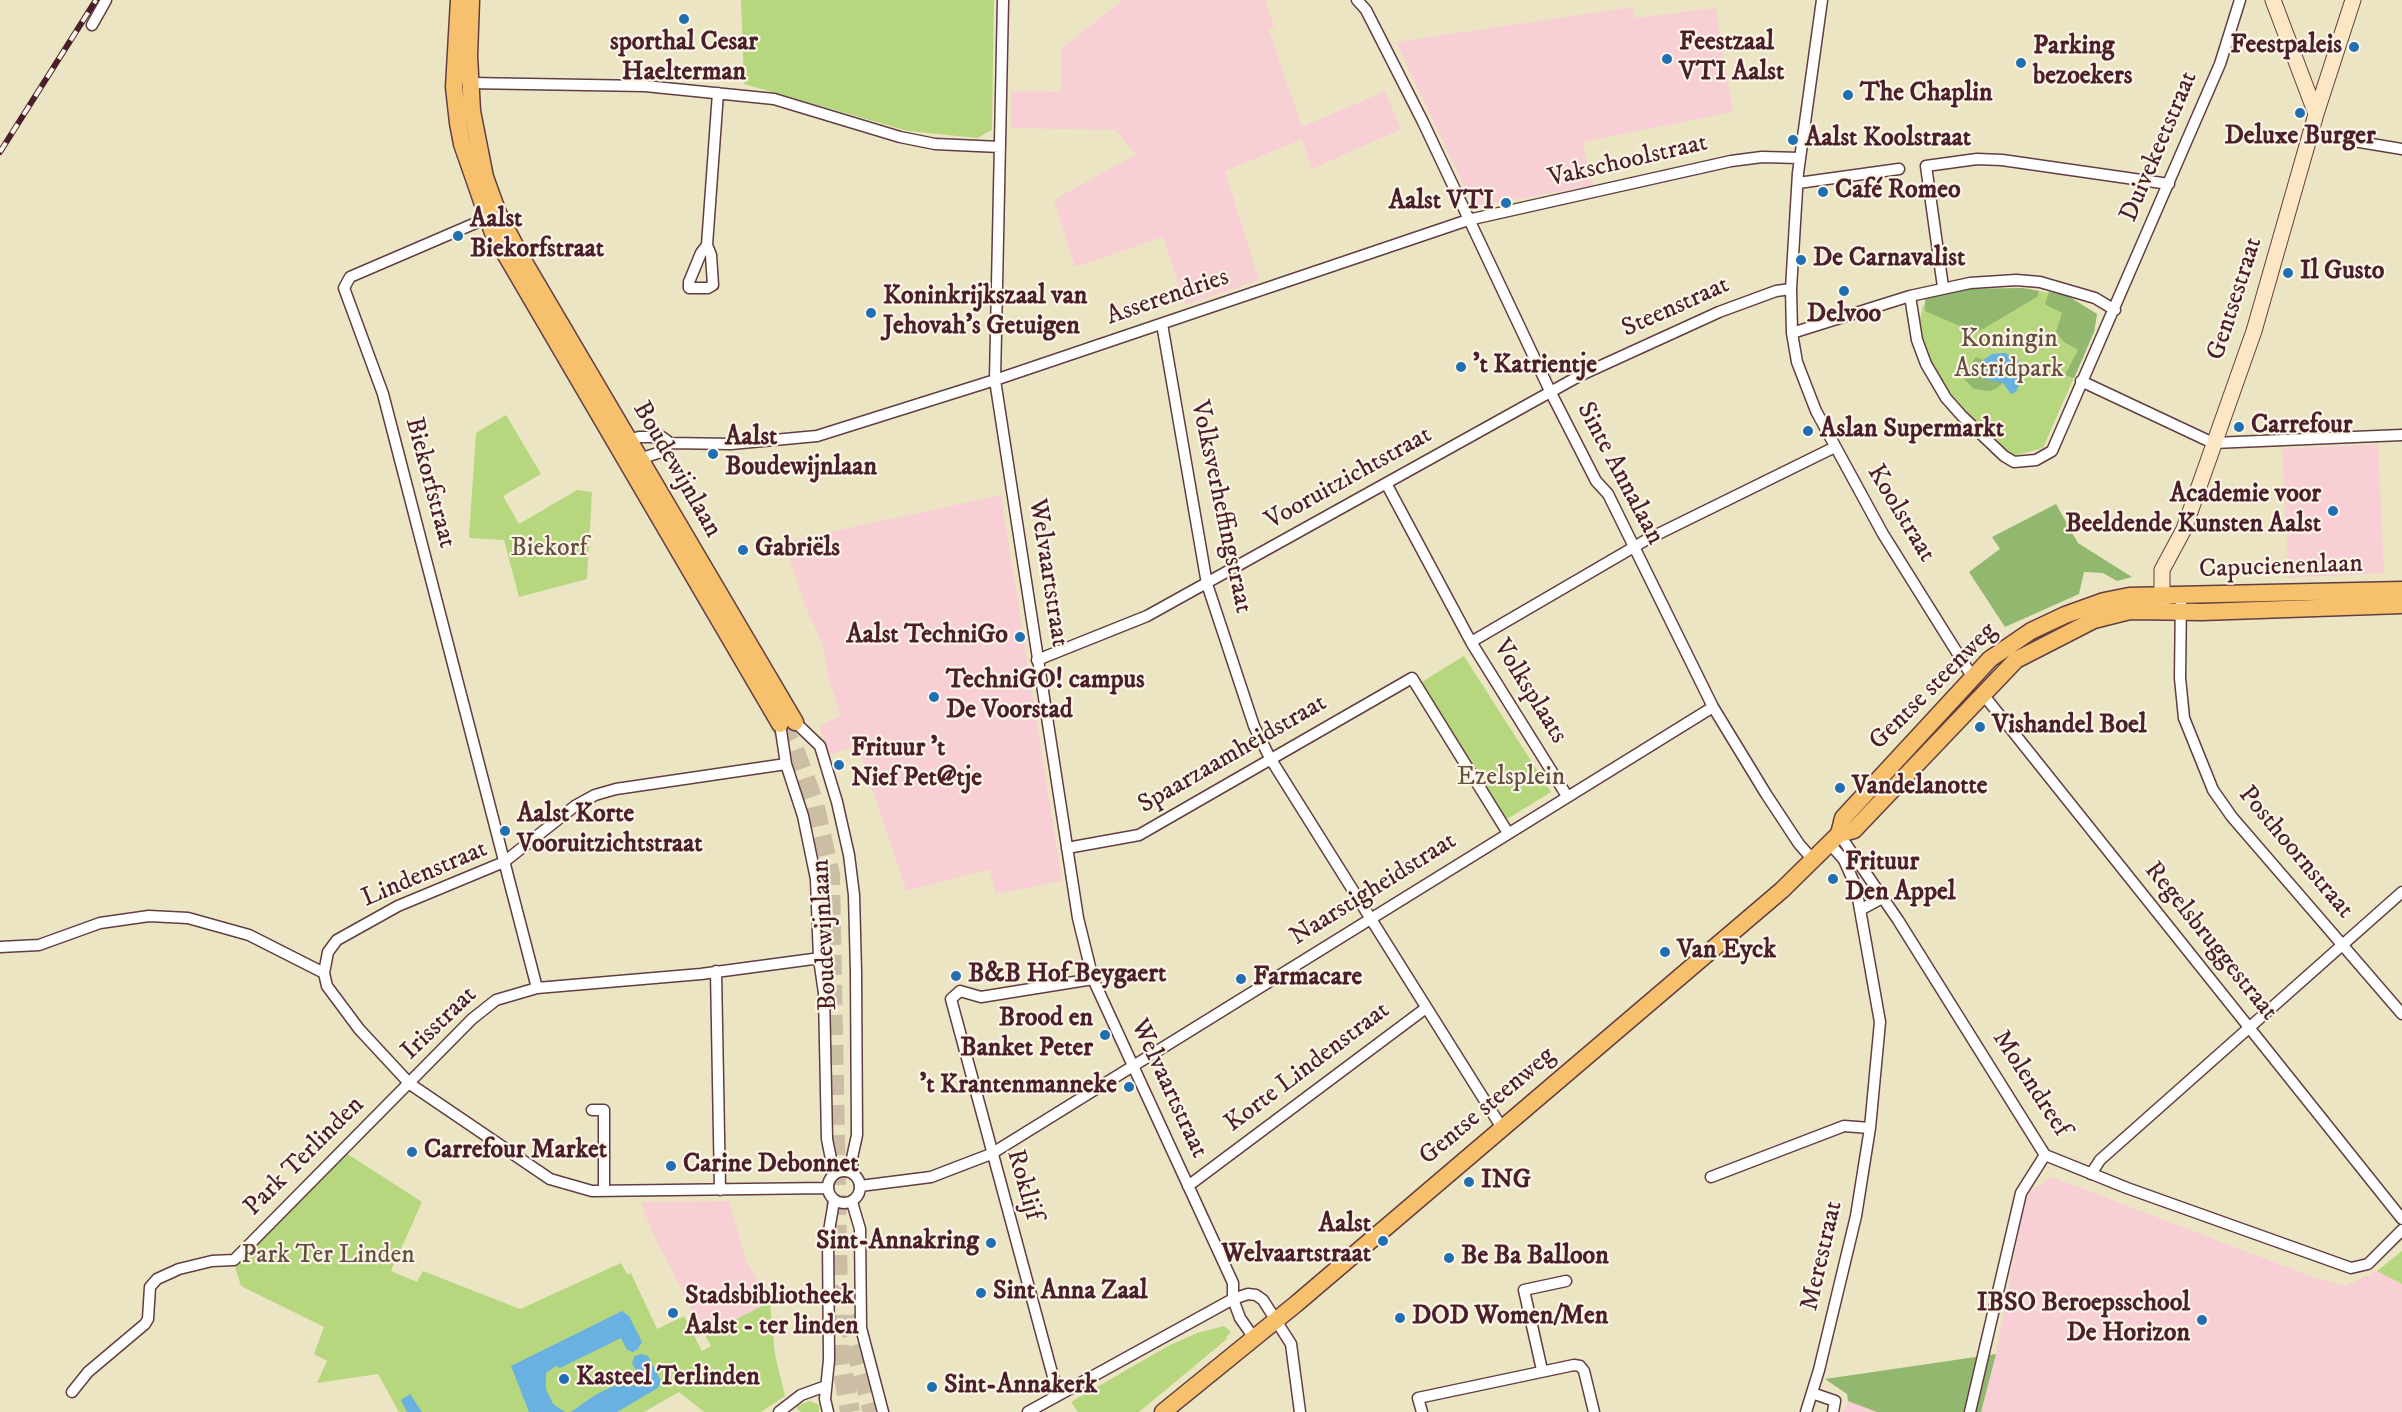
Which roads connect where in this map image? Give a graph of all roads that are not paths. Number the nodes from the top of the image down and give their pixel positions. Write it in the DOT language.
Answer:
graph roads {
  1 [pos="106,0"];
  2 [pos="459,0"];
  3 [pos="471,0"];
  4 [pos="1003,0"];
  5 [pos="1357,0"];
  6 [pos="1822,0"];
  7 [pos="2240,0"];
  8 [pos="2273,0"];
  9 [pos="2353,0"];
  10 [pos="92,25"];
  11 [pos="469,83"];
  12 [pos="718,93"];
  13 [pos="2316,114"];
  14 [pos="2312,134"];
  15 [pos="1000,147"];
  16 [pos="2402,149"];
  17 [pos="1800,158"];
  18 [pos="1899,169"];
  19 [pos="1798,183"];
  20 [pos="2169,184"];
  21 [pos="492,216"];
  22 [pos="1468,220"];
  23 [pos="706,245"];
  24 [pos="1943,287"];
  25 [pos="1791,289"];
  26 [pos="1910,296"];
  27 [pos="2115,310"];
  28 [pos="1162,324"];
  29 [pos="1792,333"];
  30 [pos="995,380"];
  31 [pos="2081,381"];
  32 [pos="1551,393"];
  33 [pos="2402,435"];
  34 [pos="630,440"];
  35 [pos="670,443"];
  36 [pos="2213,443"];
  37 [pos="1835,447"];
  38 [pos="634,461"];
  39 [pos="1387,485"];
  40 [pos="1634,548"];
  41 [pos="1207,584"];
  42 [pos="2402,590"];
  43 [pos="2162,604"];
  44 [pos="2181,604"];
  45 [pos="2402,605"];
  46 [pos="1471,642"];
  47 [pos="1038,660"];
  48 [pos="1973,678"];
  49 [pos="1982,693"];
  50 [pos="1713,707"];
  51 [pos="788,723"];
  52 [pos="1270,758"];
  53 [pos="786,764"];
  54 [pos="1568,796"];
  55 [pos="1508,833"];
  56 [pos="1834,839"];
  57 [pos="1067,848"];
  58 [pos="1814,861"];
  59 [pos="504,862"];
  60 [pos="2402,892"];
  61 [pos="1882,898"];
  62 [pos="1860,910"];
  63 [pos="1372,919"];
  64 [pos="2343,944"];
  65 [pos="0,947"];
  66 [pos="813,959"];
  67 [pos="716,971"];
  68 [pos="324,973"];
  69 [pos="1093,979"];
  70 [pos="537,988"];
  71 [pos="1426,1008"];
  72 [pos="2402,1014"];
  73 [pos="2250,1028"];
  74 [pos="1131,1066"];
  75 [pos="410,1084"];
  76 [pos="592,1110"];
  77 [pos="1502,1128"];
  78 [pos="1870,1128"];
  79 [pos="991,1154"];
  80 [pos="2045,1155"];
  81 [pos="834,1174"];
  82 [pos="853,1174"];
  83 [pos="2091,1174"];
  84 [pos="1711,1177"];
  85 [pos="860,1186"];
  86 [pos="1188,1186"];
  87 [pos="827,1188"];
  88 [pos="720,1190"];
  89 [pos="604,1191"];
  90 [pos="834,1201"];
  91 [pos="852,1202"];
  92 [pos="2402,1219"];
  93 [pos="2402,1230"];
  94 [pos="1566,1281"];
  95 [pos="1233,1299"];
  96 [pos="1276,1320"];
  97 [pos="1254,1338"];
  98 [pos="1542,1370"];
  99 [pos="826,1386"];
  100 [pos="72,1392"];
  101 [pos="1812,1393"];
  102 [pos="1058,1395"];
  103 [pos="779,1412"];
  104 [pos="828,1412"];
  105 [pos="883,1412"];
  106 [pos="1028,1412"];
  107 [pos="1163,1412"];
  108 [pos="1300,1412"];
  109 [pos="1422,1412"];
  110 [pos="1594,1412"];
  111 [pos="1806,1412"];
  112 [pos="1833,1412"];
  113 [pos="1970,1412"];
  1 -- 10 [label="street"];
  2 -- 21 [label="main road, Boudewijnlaan"];
  3 -- 11 [label="main road, Boudewijnlaan"];
  4 -- 15 [label="street, Welvaartstraat"];
  5 -- 22 [label="street, Sinte Annalaan"];
  6 -- 17 [label="street, Koolstraat"];
  7 -- 20 [label="street, Duivekeetstraat"];
  8 -- 13 [label="street"];
  9 -- 13 [label="street, Gentsestraat"];
  11 -- 12 [label="street"];
  11 -- 21 [label="main road, Boudewijnlaan"];
  12 -- 15 [label="street"];
  12 -- 23 [label="street"];
  13 -- 14 [label="street, Gentsestraat"];
  14 -- 16 [label="street"];
  14 -- 36 [label="street, Gentsestraat"];
  15 -- 30 [label="street, Welvaartstraat"];
  17 -- 19 [label="street, Koolstraat"];
  17 -- 22 [label="street, Vakschoolstraat"];
  18 -- 19 [label="street"];
  19 -- 25 [label="street, Koolstraat"];
  20 -- 24 [label="street"];
  20 -- 27 [label="street, Duivekeetstraat"];
  21 -- 34 [label="main road, Boudewijnlaan"];
  21 -- 38 [label="main road, Boudewijnlaan"];
  21 -- 59 [label="street, Biekorfstraat"];
  22 -- 28 [label="street, Asserendries"];
  22 -- 32 [label="street, Sinte Annalaan"];
  24 -- 26 [label="street"];
  24 -- 27 [label="street"];
  25 -- 29 [label="street, Koolstraat"];
  25 -- 32 [label="street, Steenstraat"];
  26 -- 29 [label="street"];
  26 -- 31 [label="street, Duivekeetstraat"];
  27 -- 31 [label="street, Duivekeetstraat"];
  28 -- 30 [label="street, Asserendries"];
  28 -- 41 [label="street, Volksverheffingstraat"];
  29 -- 37 [label="street, Koolstraat"];
  30 -- 35 [label="street, Asserendries"];
  30 -- 47 [label="street, Welvaartstraat"];
  31 -- 36 [label="street"];
  32 -- 39 [label="street, Vooruitzichtstraat"];
  32 -- 40 [label="street, Sinte Annalaan"];
  33 -- 36 [label="street"];
  34 -- 35 [label="street, Asserendries"];
  34 -- 38 [label="main road, Boudewijnlaan"];
  35 -- 38 [label="street, Asserendries"];
  36 -- 43 [label="street, Gentsestraat"];
  37 -- 40 [label="street"];
  37 -- 48 [label="street, Koolstraat"];
  38 -- 51 [label="main road, Boudewijnlaan"];
  39 -- 41 [label="street, Vooruitzichtstraat"];
  39 -- 46 [label="street, Volksplaats"];
  40 -- 46 [label="street"];
  40 -- 50 [label="street, Sinte Annalaan"];
  41 -- 47 [label="street, Vooruitzichtstraat"];
  41 -- 52 [label="street, Volksverheffingstraat"];
  42 -- 44 [label="main road, Capucienenlaan"];
  43 -- 44 [label="main road, Capucienenlaan"];
  43 -- 48 [label="main road, Gentse steenweg"];
  43 -- 49 [label="main road, Gentse steenweg"];
  44 -- 45 [label="main road, Capucienenlaan"];
  44 -- 64 [label="street, Posthoornstraat"];
  46 -- 54 [label="street, Volksplaats"];
  47 -- 57 [label="street, Welvaartstraat"];
  48 -- 49 [label="main road"];
  48 -- 56 [label="main road, Gentse steenweg"];
  49 -- 56 [label="main road, Gentse steenweg"];
  49 -- 73 [label="street, Regelsbruggestraat"];
  50 -- 54 [label="street, Naarstigheidstraat"];
  50 -- 58 [label="street, Sinte Annalaan"];
  51 -- 53 [label="street, Boudewijnlaan"];
  51 -- 82 [label="street, Boudewijnlaan"];
  52 -- 55 [label="street, Spaarzaamheidstraat"];
  52 -- 57 [label="street, Spaarzaamheidstraat"];
  52 -- 63 [label="street, Volksverheffingstraat"];
  53 -- 59 [label="street"];
  53 -- 81 [label="street, Boudewijnlaan"];
  54 -- 55 [label="street, Naarstigheidstraat"];
  55 -- 63 [label="street, Naarstigheidstraat"];
  56 -- 58 [label="main road, Gentse steenweg"];
  56 -- 61 [label="street, Molendreef"];
  56 -- 62 [label="street, Merestraat"];
  57 -- 69 [label="street, Welvaartstraat"];
  58 -- 77 [label="main road, Gentse steenweg"];
  59 -- 68 [label="street, Lindenstraat"];
  59 -- 70 [label="street, Lindenstraat"];
  60 -- 64 [label="street"];
  61 -- 62 [label="street"];
  61 -- 80 [label="street, Molendreef"];
  62 -- 78 [label="street, Merestraat"];
  63 -- 71 [label="street, Volksverheffingstraat"];
  63 -- 74 [label="street, Naarstigheidstraat"];
  64 -- 72 [label="street, Posthoornstraat"];
  64 -- 73 [label="street"];
  65 -- 68 [label="street"];
  66 -- 67 [label="street"];
  67 -- 70 [label="street"];
  67 -- 88 [label="street"];
  68 -- 75 [label="street"];
  69 -- 74 [label="street, Welvaartstraat"];
  69 -- 79 [label="street, Roklijf"];
  70 -- 75 [label="street, Irisstraat"];
  71 -- 77 [label="street, Volksverheffingstraat"];
  71 -- 86 [label="street, Korte Lindenstraat"];
  73 -- 83 [label="street"];
  73 -- 92 [label="street, Regelsbruggestraat"];
  74 -- 79 [label="street, Naarstigheidstraat"];
  74 -- 86 [label="street, Welvaartstraat"];
  75 -- 89 [label="street"];
  75 -- 100 [label="street, Park Terlinden"];
  76 -- 89 [label="street"];
  77 -- 96 [label="main road, Gentse steenweg"];
  78 -- 84 [label="street"];
  78 -- 101 [label="street, Merestraat"];
  79 -- 85 [label="street, Naarstigheidstraat"];
  79 -- 102 [label="street, Roklijf"];
  80 -- 83 [label="street, Molendreef"];
  80 -- 113 [label="street"];
  81 -- 82 [label="street"];
  81 -- 87 [label="street"];
  82 -- 85 [label="street"];
  83 -- 93 [label="street, Molendreef"];
  85 -- 91 [label="street"];
  86 -- 95 [label="street, Welvaartstraat"];
  87 -- 88 [label="street"];
  87 -- 90 [label="street"];
  88 -- 89 [label="street"];
  90 -- 91 [label="street"];
  90 -- 99 [label="street"];
  91 -- 105 [label="street"];
  94 -- 98 [label="street"];
  95 -- 96 [label="street"];
  95 -- 97 [label="street, Welvaartstraat"];
  95 -- 102 [label="street"];
  96 -- 97 [label="main road, Gentse steenweg"];
  96 -- 108 [label="street"];
  97 -- 107 [label="main road, Gentse steenweg"];
  98 -- 109 [label="street"];
  98 -- 110 [label="street"];
  99 -- 103 [label="street"];
  99 -- 104 [label="street"];
  101 -- 111 [label="street, Merestraat"];
  101 -- 112 [label="street"];
  102 -- 106 [label="street"];
}
